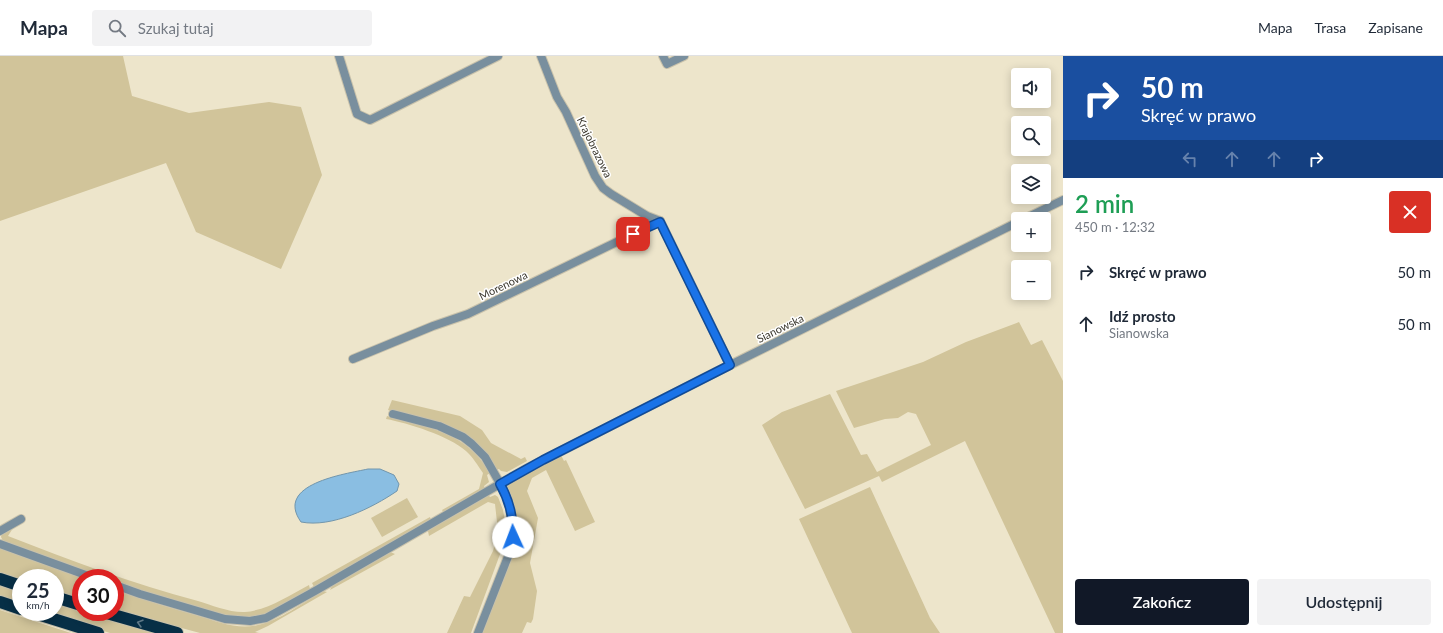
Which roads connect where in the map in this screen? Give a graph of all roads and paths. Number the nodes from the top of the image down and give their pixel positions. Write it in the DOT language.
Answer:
graph roads {
  1 [pos="498,56"];
  2 [pos="541,56"];
  3 [pos="664,56"];
  4 [pos="684,56"];
  5 [pos="339,58"];
  6 [pos="1063,200"];
  7 [pos="1038,212"];
  8 [pos="660,222"];
  9 [pos="1011,225"];
  10 [pos="353,359"];
  11 [pos="730,365"];
  12 [pos="393,414"];
  13 [pos="500,484"];
  14 [pos="21,519"];
  15 [pos="0,531"];
  16 [pos="0,544"];
  17 [pos="72,570"];
  18 [pos="0,579"];
  19 [pos="12,583"];
  20 [pos="124,588"];
  21 [pos="0,602"];
  22 [pos="12,606"];
  23 [pos="124,618"];
  24 [pos="60,621"];
  25 [pos="98,633"];
  26 [pos="177,633"];
  27 [pos="478,633"];
  1 -- 5 [label="street"];
  2 -- 8 [label="street, Krajobrazowa"];
  3 -- 4 [label="street"];
  6 -- 7 [label="street"];
  8 -- 10 [label="street, Morenowa"];
  8 -- 11 [label="street"];
  9 -- 11 [label="street, Sianowska"];
  11 -- 13 [label="street, Sianowska"];
  12 -- 13 [label="street"];
  13 -- 20 [label="street, Sianowska"];
  13 -- 27 [label="street"];
  14 -- 15 [label="street"];
  16 -- 17 [label="street"];
  18 -- 19 [label="highway"];
  21 -- 22 [label="highway"];
  26 -- 23 [label="highway, one-way"];
  24 -- 25 [label="highway"];
}
